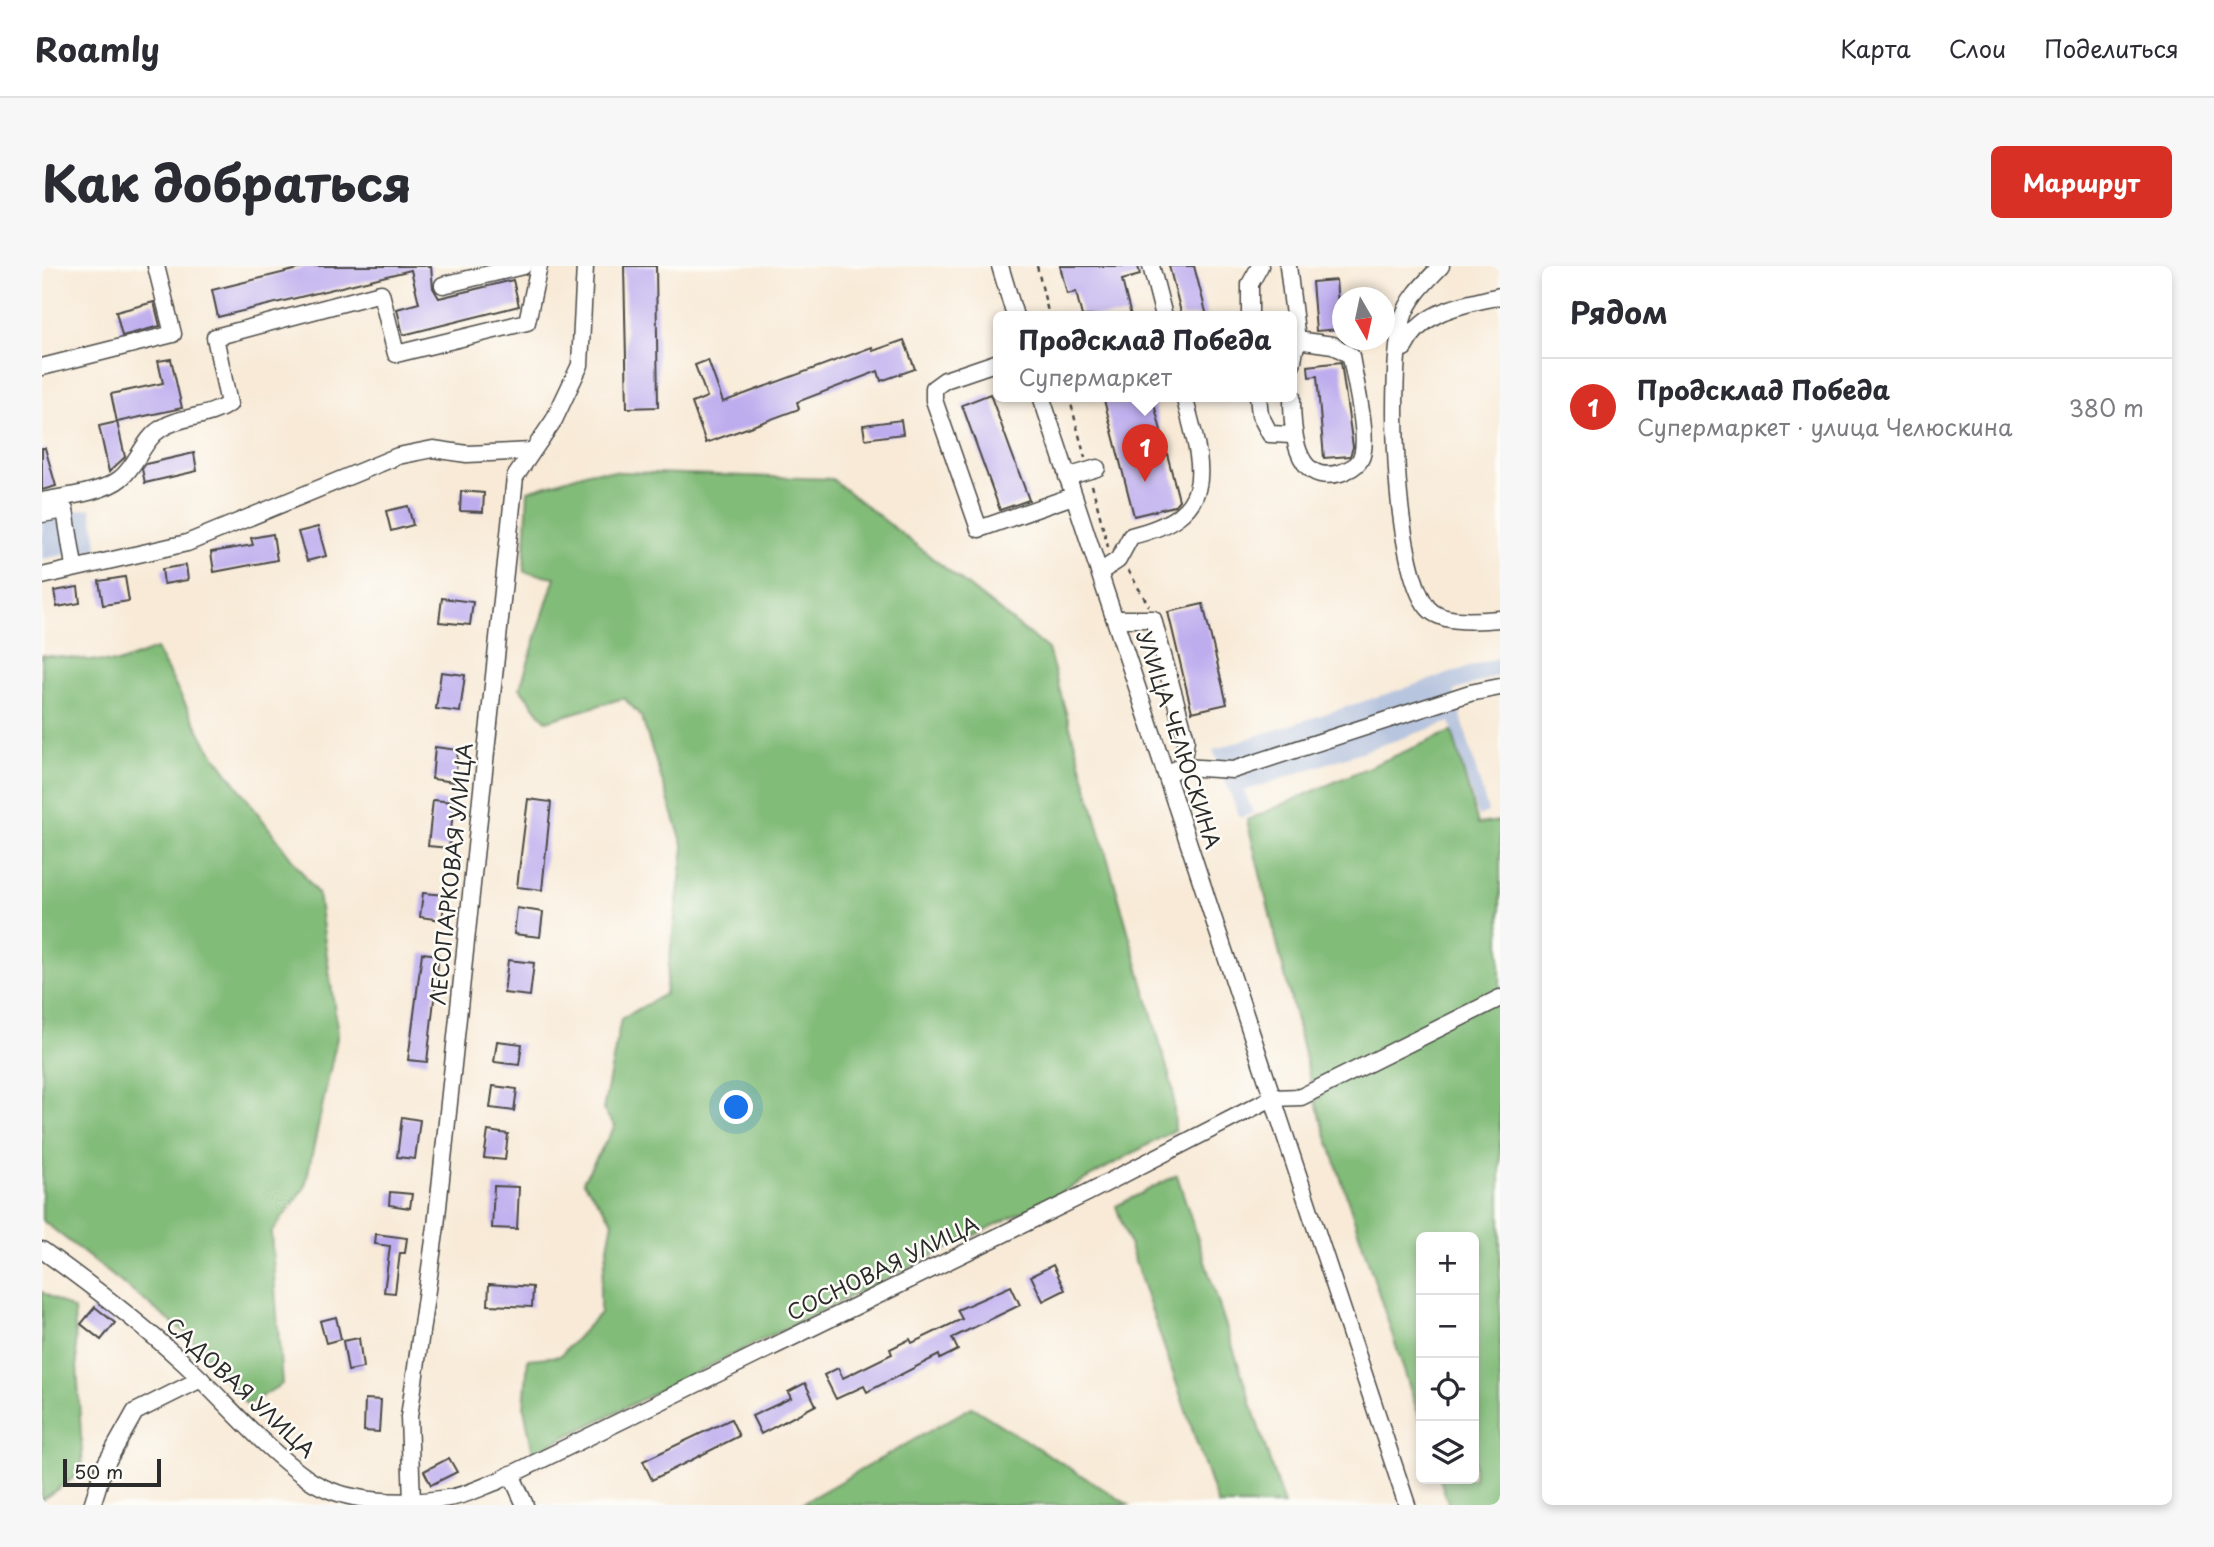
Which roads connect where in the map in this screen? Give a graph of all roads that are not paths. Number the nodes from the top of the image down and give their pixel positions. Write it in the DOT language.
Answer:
graph roads {
  1 [pos="156,266"];
  2 [pos="523,266"];
  3 [pos="539,266"];
  4 [pos="585,266"];
  5 [pos="1000,266"];
  6 [pos="1151,266"];
  7 [pos="1260,266"];
  8 [pos="1288,266"];
  9 [pos="1441,266"];
  10 [pos="443,285"];
  11 [pos="1500,296"];
  12 [pos="1014,311"];
  13 [pos="1163,311"];
  14 [pos="1250,311"];
  15 [pos="1293,311"];
  16 [pos="1297,340"];
  17 [pos="1399,360"];
  18 [pos="993,364"];
  19 [pos="42,367"];
  20 [pos="1043,402"];
  21 [pos="1186,402"];
  22 [pos="1259,402"];
  23 [pos="1292,402"];
  24 [pos="1292,435"];
  25 [pos="532,451"];
  26 [pos="1093,469"];
  27 [pos="1067,477"];
  28 [pos="1073,496"];
  29 [pos="42,501"];
  30 [pos="42,514"];
  31 [pos="74,566"];
  32 [pos="1100,572"];
  33 [pos="42,576"];
  34 [pos="1115,619"];
  35 [pos="1500,619"];
  36 [pos="1500,687"];
  37 [pos="1174,770"];
  38 [pos="1500,998"];
  39 [pos="1272,1098"];
  40 [pos="42,1250"];
  41 [pos="201,1379"];
  42 [pos="511,1474"];
  43 [pos="412,1503"];
  44 [pos="92,1505"];
  45 [pos="525,1505"];
  46 [pos="1407,1505"];
  1 -- 19 [label="street"];
  2 -- 10 [label="street"];
  3 -- 29 [label="street"];
  4 -- 25 [label="street, ЛЕСОПАРКОВАЯ УЛИЦА"];
  5 -- 12 [label="street"];
  6 -- 13 [label="street"];
  7 -- 14 [label="street"];
  8 -- 15 [label="street"];
  9 -- 17 [label="street"];
  11 -- 17 [label="street"];
  16 -- 24 [label="street"];
  17 -- 35 [label="street"];
  18 -- 28 [label="street"];
  20 -- 27 [label="street, УЛИЦА ЧЕЛЮСКИНА"];
  21 -- 32 [label="street"];
  22 -- 24 [label="street"];
  23 -- 24 [label="street"];
  25 -- 31 [label="street"];
  25 -- 43 [label="street, ЛЕСОПАРКОВАЯ УЛИЦА"];
  26 -- 27 [label="street"];
  27 -- 28 [label="street, УЛИЦА ЧЕЛЮСКИНА"];
  28 -- 32 [label="street, УЛИЦА ЧЕЛЮСКИНА"];
  30 -- 31 [label="street"];
  31 -- 33 [label="street"];
  32 -- 34 [label="street, УЛИЦА ЧЕЛЮСКИНА"];
  34 -- 37 [label="street, УЛИЦА ЧЕЛЮСКИНА"];
  34 -- 37 [label="street"];
  36 -- 37 [label="street"];
  37 -- 39 [label="street, УЛИЦА ЧЕЛЮСКИНА"];
  38 -- 39 [label="street"];
  39 -- 42 [label="street, СОСНОВАЯ УЛИЦА"];
  39 -- 46 [label="street, УЛИЦА ЧЕЛЮСКИНА"];
  40 -- 41 [label="street, САДОВАЯ УЛИЦА"];
  41 -- 43 [label="street, САДОВАЯ УЛИЦА"];
  41 -- 44 [label="street"];
  42 -- 43 [label="street, САДОВАЯ УЛИЦА"];
  42 -- 45 [label="street"];
}
